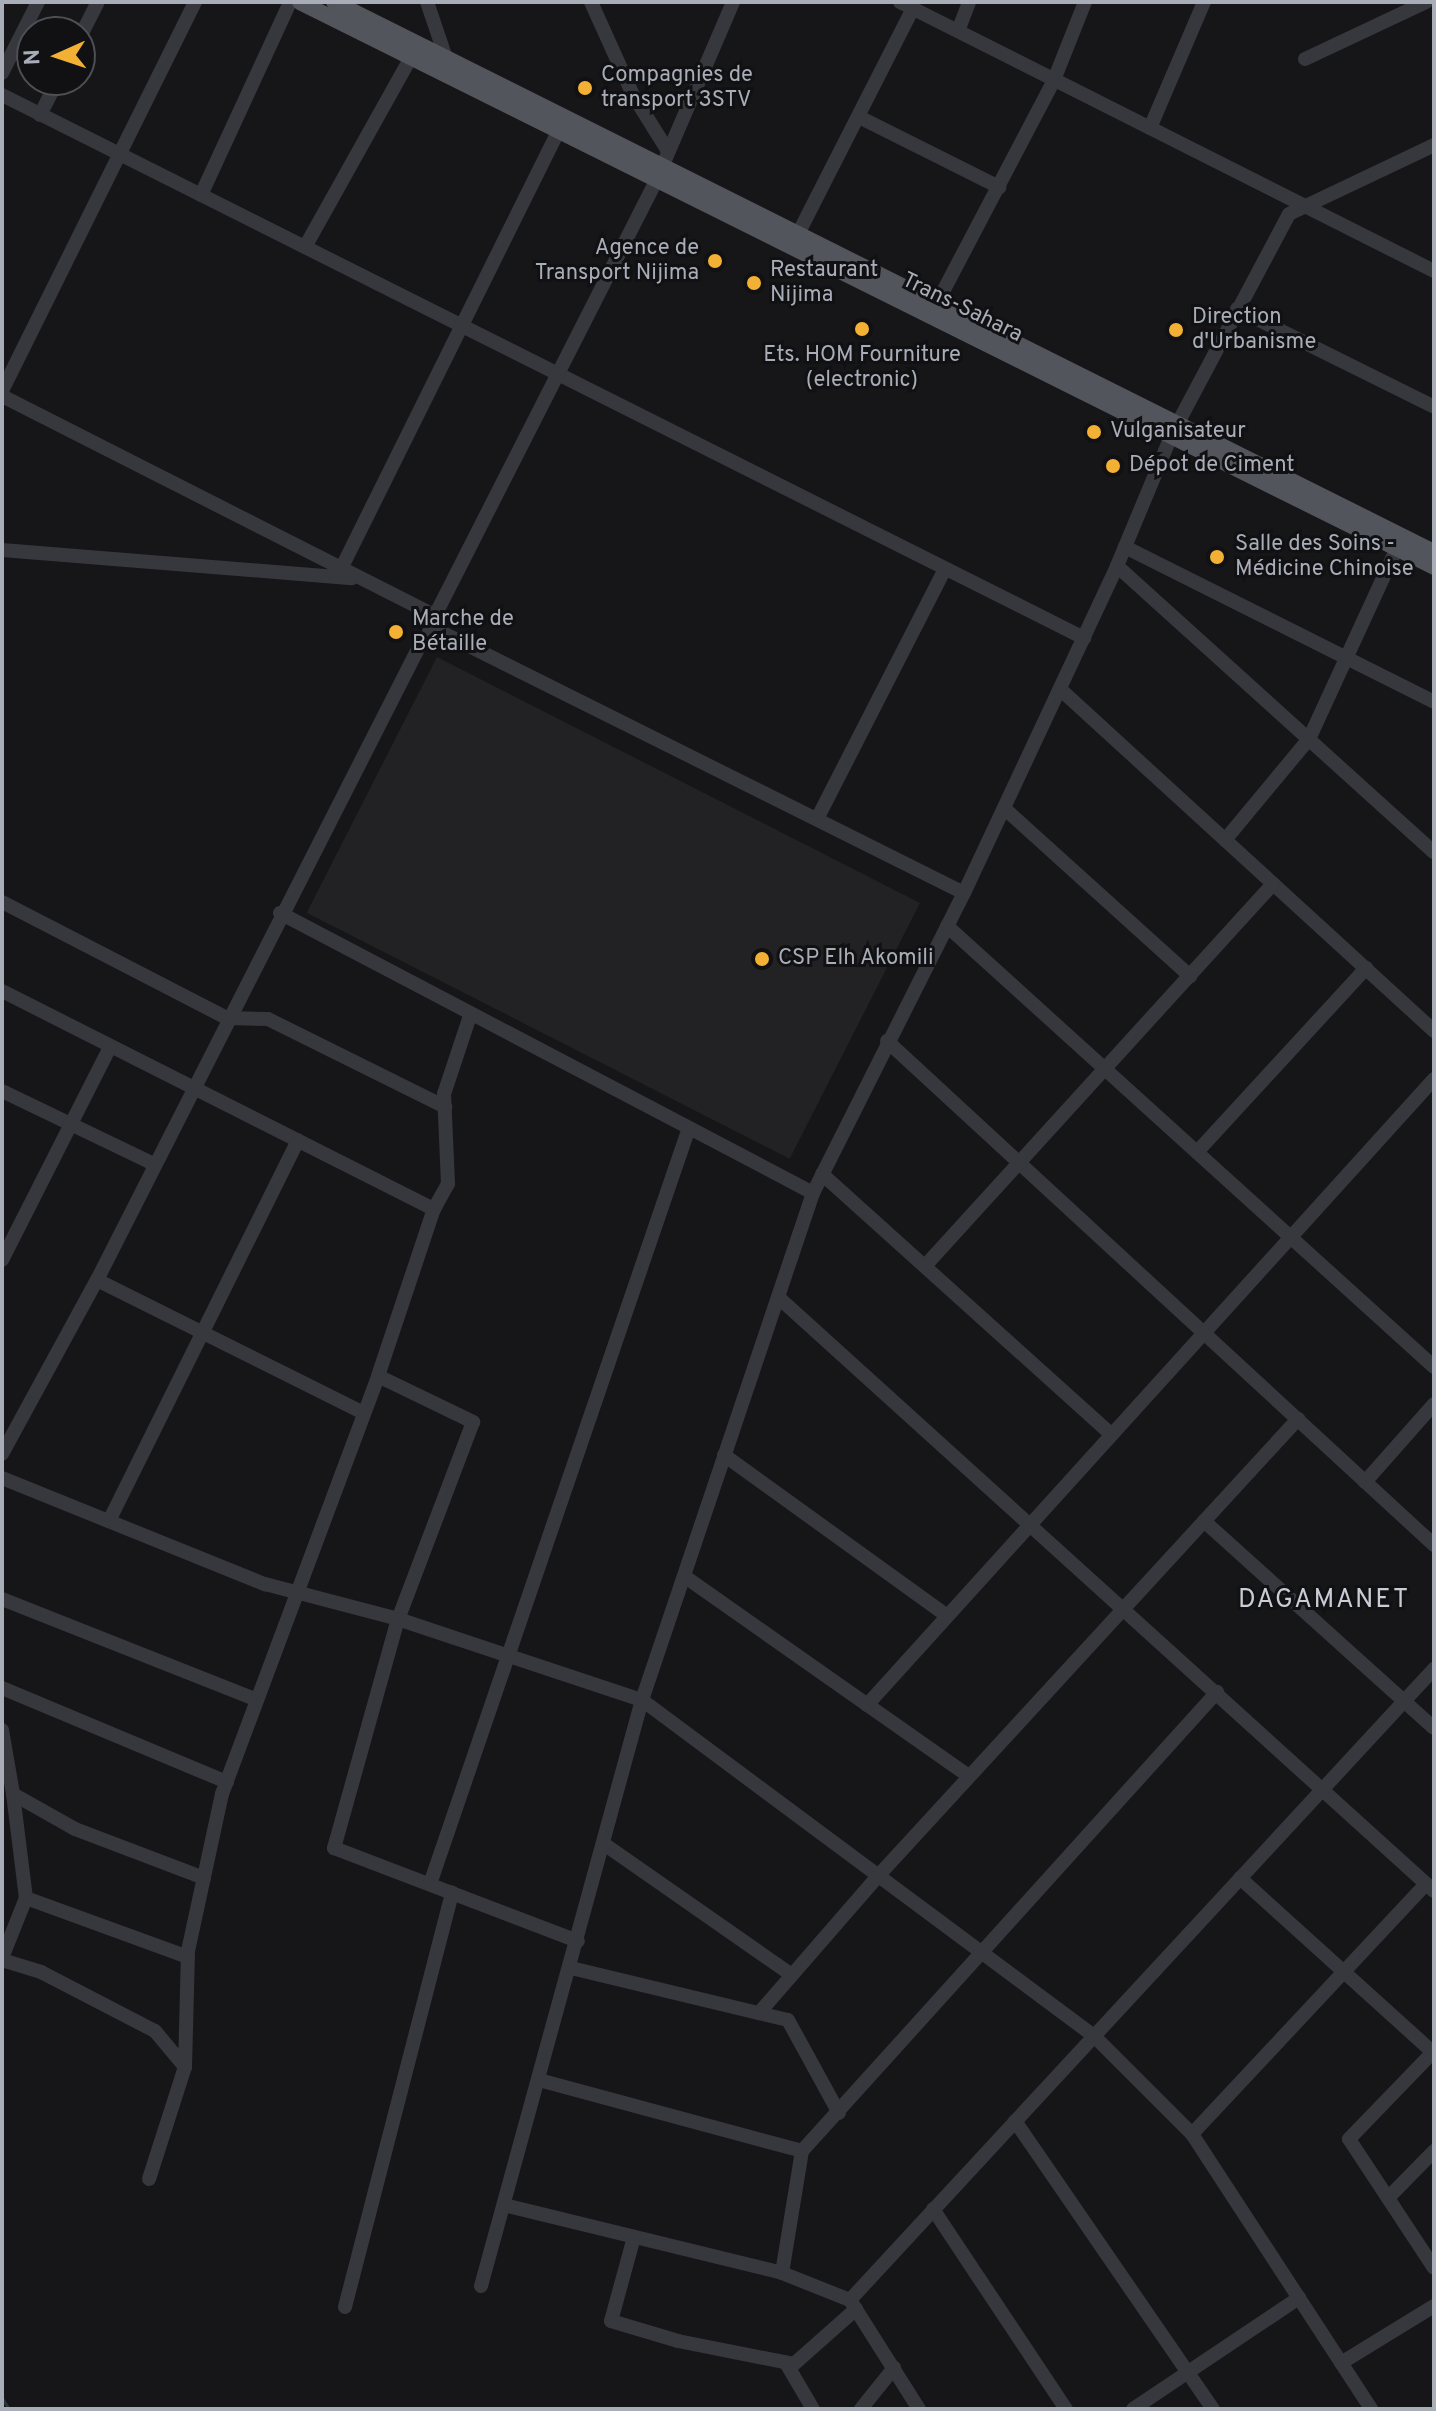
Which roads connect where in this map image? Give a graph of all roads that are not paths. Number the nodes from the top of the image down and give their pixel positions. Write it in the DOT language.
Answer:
graph roads {
  1 [pos="38,2"];
  2 [pos="195,2"];
  3 [pos="290,2"];
  4 [pos="300,2"];
  5 [pos="334,2"];
  6 [pos="427,2"];
  7 [pos="733,2"];
  8 [pos="969,2"];
  9 [pos="1085,2"];
  10 [pos="1204,2"];
  11 [pos="1426,2"];
  12 [pos="594,4"];
  13 [pos="906,5"];
  14 [pos="958,31"];
  15 [pos="411,57"];
  16 [pos="1305,59"];
  17 [pos="449,67"];
  18 [pos="2,73"];
  19 [pos="1054,80"];
  20 [pos="2,95"];
  21 [pos="50,96"];
  22 [pos="40,115"];
  23 [pos="859,117"];
  24 [pos="561,126"];
  25 [pos="1150,128"];
  26 [pos="1434,145"];
  27 [pos="668,151"];
  28 [pos="120,155"];
  29 [pos="658,174"];
  30 [pos="999,187"];
  31 [pos="201,195"];
  32 [pos="1305,206"];
  33 [pos="745,217"];
  34 [pos="798,234"];
  35 [pos="305,247"];
  36 [pos="1434,271"];
  37 [pos="937,303"];
  38 [pos="1237,309"];
  39 [pos="460,325"];
  40 [pos="557,374"];
  41 [pos="2,394"];
  42 [pos="1434,407"];
  43 [pos="1175,429"];
  44 [pos="1125,547"];
  45 [pos="1397,548"];
  46 [pos="2,550"];
  47 [pos="1434,552"];
  48 [pos="1117,566"];
  49 [pos="1434,567"];
  50 [pos="341,569"];
  51 [pos="945,569"];
  52 [pos="362,579"];
  53 [pos="430,619"];
  54 [pos="1084,638"];
  55 [pos="1346,658"];
  56 [pos="1060,689"];
  57 [pos="1434,702"];
  58 [pos="1309,739"];
  59 [pos="1004,808"];
  60 [pos="817,819"];
  61 [pos="1225,840"];
  62 [pos="1434,852"];
  63 [pos="1273,884"];
  64 [pos="964,893"];
  65 [pos="2,902"];
  66 [pos="280,913"];
  67 [pos="947,926"];
  68 [pos="1366,968"];
  69 [pos="1190,976"];
  70 [pos="2,991"];
  71 [pos="471,1013"];
  72 [pos="227,1018"];
  73 [pos="1434,1031"];
  74 [pos="887,1041"];
  75 [pos="110,1047"];
  76 [pos="1105,1069"];
  77 [pos="1434,1079"];
  78 [pos="192,1087"];
  79 [pos="3,1094"];
  80 [pos="445,1107"];
  81 [pos="70,1125"];
  82 [pos="689,1128"];
  83 [pos="298,1140"];
  84 [pos="1197,1152"];
  85 [pos="1019,1162"];
  86 [pos="154,1164"];
  87 [pos="822,1174"];
  88 [pos="813,1193"];
  89 [pos="434,1209"];
  90 [pos="1290,1237"];
  91 [pos="2,1260"];
  92 [pos="925,1266"];
  93 [pos="97,1280"];
  94 [pos="778,1297"];
  95 [pos="1204,1332"];
  96 [pos="203,1333"];
  97 [pos="1434,1367"];
  98 [pos="378,1376"];
  99 [pos="1434,1404"];
  100 [pos="364,1413"];
  101 [pos="1298,1419"];
  102 [pos="1111,1434"];
  103 [pos="2,1454"];
  104 [pos="724,1455"];
  105 [pos="2,1478"];
  106 [pos="1365,1482"];
  107 [pos="109,1521"];
  108 [pos="1204,1521"];
  109 [pos="1030,1523"];
  110 [pos="1434,1545"];
  111 [pos="684,1576"];
  112 [pos="296,1592"];
  113 [pos="2,1599"];
  114 [pos="1124,1608"];
  115 [pos="946,1615"];
  116 [pos="398,1619"];
  117 [pos="508,1656"];
  118 [pos="1434,1669"];
  119 [pos="2,1688"];
  120 [pos="1217,1692"];
  121 [pos="257,1700"];
  122 [pos="642,1700"];
  123 [pos="1404,1701"];
  124 [pos="867,1705"];
  125 [pos="1434,1728"];
  126 [pos="2,1730"];
  127 [pos="969,1776"];
  128 [pos="227,1782"];
  129 [pos="1323,1788"];
  130 [pos="13,1794"];
  131 [pos="604,1844"];
  132 [pos="878,1876"];
  133 [pos="204,1878"];
  134 [pos="1240,1878"];
  135 [pos="430,1884"];
  136 [pos="1430,1887"];
  137 [pos="452,1893"];
  138 [pos="26,1898"];
  139 [pos="578,1941"];
  140 [pos="982,1953"];
  141 [pos="188,1957"];
  142 [pos="2,1959"];
  143 [pos="571,1968"];
  144 [pos="1342,1970"];
  145 [pos="792,1975"];
  146 [pos="759,2013"];
  147 [pos="1094,2036"];
  148 [pos="1433,2052"];
  149 [pos="185,2067"];
  150 [pos="539,2080"];
  151 [pos="839,2113"];
  152 [pos="1015,2121"];
  153 [pos="1192,2134"];
  154 [pos="802,2151"];
  155 [pos="1434,2151"];
  156 [pos="149,2179"];
  157 [pos="1388,2198"];
  158 [pos="504,2205"];
  159 [pos="933,2209"];
  160 [pos="634,2237"];
  161 [pos="1434,2268"];
  162 [pos="782,2273"];
  163 [pos="481,2286"];
  164 [pos="1299,2298"];
  165 [pos="853,2304"];
  166 [pos="1434,2306"];
  167 [pos="345,2307"];
  168 [pos="786,2363"];
  169 [pos="1341,2363"];
  170 [pos="894,2368"];
  171 [pos="1189,2371"];
  172 [pos="813,2409"];
  173 [pos="861,2409"];
  174 [pos="919,2409"];
  175 [pos="1066,2409"];
  176 [pos="1133,2409"];
  177 [pos="1213,2409"];
  178 [pos="1371,2409"];
  1 -- 18 [label="street"];
  2 -- 28 [label="street"];
  3 -- 31 [label="street"];
  4 -- 15 [label="main road, Trans-Sahara"];
  5 -- 17 [label="main road, Trans-Sahara"];
  6 -- 17 [label="street"];
  7 -- 27 [label="street"];
  8 -- 14 [label="street"];
  9 -- 19 [label="street"];
  10 -- 25 [label="street"];
  11 -- 16 [label="street"];
  12 -- 27 [label="street"];
  13 -- 14 [label="street"];
  13 -- 23 [label="street"];
  14 -- 19 [label="street"];
  15 -- 17 [label="main road, Trans-Sahara"];
  15 -- 35 [label="street"];
  17 -- 24 [label="main road, Trans-Sahara"];
  19 -- 25 [label="street"];
  19 -- 30 [label="street"];
  20 -- 22 [label="street"];
  21 -- 22 [label="street"];
  22 -- 28 [label="street"];
  23 -- 30 [label="street"];
  23 -- 34 [label="street"];
  24 -- 29 [label="main road, Trans-Sahara"];
  24 -- 39 [label="street"];
  25 -- 32 [label="street"];
  26 -- 32 [label="street"];
  27 -- 29 [label="street"];
  28 -- 31 [label="street"];
  28 -- 41 [label="street"];
  29 -- 33 [label="main road, Trans-Sahara"];
  29 -- 40 [label="street"];
  30 -- 37 [label="street"];
  31 -- 35 [label="street"];
  32 -- 36 [label="street"];
  32 -- 38 [label="street"];
  33 -- 34 [label="main road, Trans-Sahara"];
  33 -- 43 [label="main road, Trans-Sahara"];
  34 -- 37 [label="main road, Trans-Sahara"];
  35 -- 39 [label="street"];
  37 -- 43 [label="main road, Trans-Sahara"];
  38 -- 42 [label="street"];
  38 -- 43 [label="street"];
  39 -- 40 [label="street"];
  39 -- 50 [label="street"];
  40 -- 51 [label="street"];
  40 -- 53 [label="street"];
  41 -- 50 [label="street"];
  43 -- 44 [label="street"];
  43 -- 45 [label="main road, Trans-Sahara"];
  43 -- 47 [label="main road, Trans-Sahara"];
  44 -- 48 [label="street"];
  44 -- 55 [label="street"];
  45 -- 49 [label="main road, Trans-Sahara"];
  45 -- 55 [label="street"];
  46 -- 52 [label="street"];
  48 -- 54 [label="street"];
  48 -- 58 [label="street"];
  50 -- 52 [label="street"];
  51 -- 54 [label="street"];
  51 -- 60 [label="street"];
  52 -- 53 [label="street"];
  53 -- 60 [label="street"];
  53 -- 66 [label="street"];
  54 -- 56 [label="street"];
  55 -- 57 [label="street"];
  55 -- 58 [label="street"];
  56 -- 59 [label="street"];
  56 -- 61 [label="street"];
  58 -- 61 [label="street"];
  58 -- 62 [label="street"];
  59 -- 64 [label="street"];
  59 -- 69 [label="street"];
  60 -- 64 [label="street"];
  61 -- 63 [label="street"];
  63 -- 68 [label="street"];
  63 -- 69 [label="street"];
  64 -- 67 [label="street"];
  65 -- 72 [label="street"];
  66 -- 71 [label="street"];
  66 -- 72 [label="street"];
  67 -- 74 [label="street"];
  67 -- 76 [label="street"];
  68 -- 73 [label="street"];
  68 -- 84 [label="street"];
  69 -- 76 [label="street"];
  70 -- 75 [label="street"];
  71 -- 80 [label="street"];
  71 -- 82 [label="street"];
  72 -- 78 [label="street"];
  72 -- 80 [label="street"];
  74 -- 85 [label="street"];
  74 -- 87 [label="street"];
  75 -- 78 [label="street"];
  75 -- 81 [label="street"];
  76 -- 84 [label="street"];
  76 -- 85 [label="street"];
  77 -- 90 [label="street"];
  78 -- 83 [label="street"];
  78 -- 86 [label="street"];
  79 -- 81 [label="street"];
  80 -- 89 [label="street"];
  81 -- 86 [label="street"];
  81 -- 91 [label="street"];
  82 -- 88 [label="street"];
  82 -- 117 [label="street"];
  83 -- 89 [label="street"];
  83 -- 96 [label="street"];
  84 -- 90 [label="street"];
  85 -- 92 [label="street"];
  85 -- 95 [label="street"];
  86 -- 93 [label="street"];
  87 -- 88 [label="street"];
  87 -- 92 [label="street"];
  88 -- 94 [label="street"];
  89 -- 98 [label="street"];
  90 -- 95 [label="street"];
  90 -- 97 [label="street"];
  92 -- 102 [label="street"];
  93 -- 96 [label="street"];
  93 -- 103 [label="street"];
  94 -- 104 [label="street"];
  94 -- 109 [label="street"];
  95 -- 101 [label="street"];
  95 -- 102 [label="street"];
  96 -- 100 [label="street"];
  96 -- 107 [label="street"];
  98 -- 100 [label="street"];
  98 -- 116 [label="street"];
  99 -- 106 [label="street"];
  100 -- 112 [label="street"];
  101 -- 106 [label="street"];
  101 -- 108 [label="street"];
  102 -- 109 [label="street"];
  104 -- 111 [label="street"];
  104 -- 115 [label="street"];
  105 -- 107 [label="street"];
  106 -- 110 [label="street"];
  107 -- 112 [label="street"];
  108 -- 114 [label="street"];
  108 -- 123 [label="street"];
  109 -- 114 [label="street"];
  109 -- 115 [label="street"];
  111 -- 122 [label="street"];
  111 -- 124 [label="street"];
  112 -- 116 [label="street"];
  112 -- 121 [label="street"];
  113 -- 121 [label="street"];
  114 -- 120 [label="street"];
  114 -- 127 [label="street"];
  115 -- 124 [label="street"];
  116 -- 117 [label="street"];
  116 -- 135 [label="street"];
  117 -- 122 [label="street"];
  117 -- 135 [label="street"];
  118 -- 123 [label="street"];
  119 -- 128 [label="street"];
  120 -- 129 [label="street"];
  120 -- 140 [label="street"];
  121 -- 128 [label="street"];
  122 -- 131 [label="street"];
  122 -- 132 [label="street"];
  123 -- 125 [label="street"];
  123 -- 129 [label="street"];
  124 -- 127 [label="street"];
  126 -- 130 [label="street"];
  127 -- 132 [label="street"];
  128 -- 133 [label="street"];
  129 -- 134 [label="street"];
  129 -- 136 [label="street"];
  130 -- 133 [label="street"];
  130 -- 138 [label="street"];
  131 -- 139 [label="street"];
  131 -- 145 [label="street"];
  132 -- 140 [label="street"];
  132 -- 145 [label="street"];
  133 -- 141 [label="street"];
  134 -- 144 [label="street"];
  134 -- 147 [label="street"];
  135 -- 137 [label="street"];
  136 -- 144 [label="street"];
  137 -- 139 [label="street"];
  137 -- 167 [label="street"];
  138 -- 141 [label="street"];
  138 -- 142 [label="street"];
  139 -- 143 [label="street"];
  140 -- 147 [label="street"];
  140 -- 151 [label="street"];
  141 -- 149 [label="street"];
  142 -- 149 [label="street"];
  143 -- 146 [label="street"];
  143 -- 150 [label="street"];
  144 -- 148 [label="street"];
  144 -- 153 [label="street"];
  145 -- 146 [label="street"];
  146 -- 151 [label="street"];
  147 -- 152 [label="street"];
  147 -- 153 [label="street"];
  148 -- 157 [label="street"];
  149 -- 156 [label="street"];
  150 -- 154 [label="street"];
  150 -- 158 [label="street"];
  151 -- 154 [label="street"];
  152 -- 159 [label="street"];
  152 -- 171 [label="street"];
  153 -- 164 [label="street"];
  154 -- 162 [label="street"];
  155 -- 157 [label="street"];
  157 -- 161 [label="street"];
  158 -- 160 [label="street"];
  158 -- 163 [label="street"];
  159 -- 165 [label="street"];
  159 -- 175 [label="street"];
  160 -- 162 [label="street"];
  160 -- 168 [label="street"];
  162 -- 165 [label="street"];
  164 -- 169 [label="street"];
  164 -- 171 [label="street"];
  165 -- 168 [label="street"];
  165 -- 170 [label="street"];
  166 -- 169 [label="street"];
  168 -- 172 [label="street"];
  169 -- 178 [label="street"];
  170 -- 173 [label="street"];
  170 -- 174 [label="street"];
  171 -- 176 [label="street"];
  171 -- 177 [label="street"];
}
